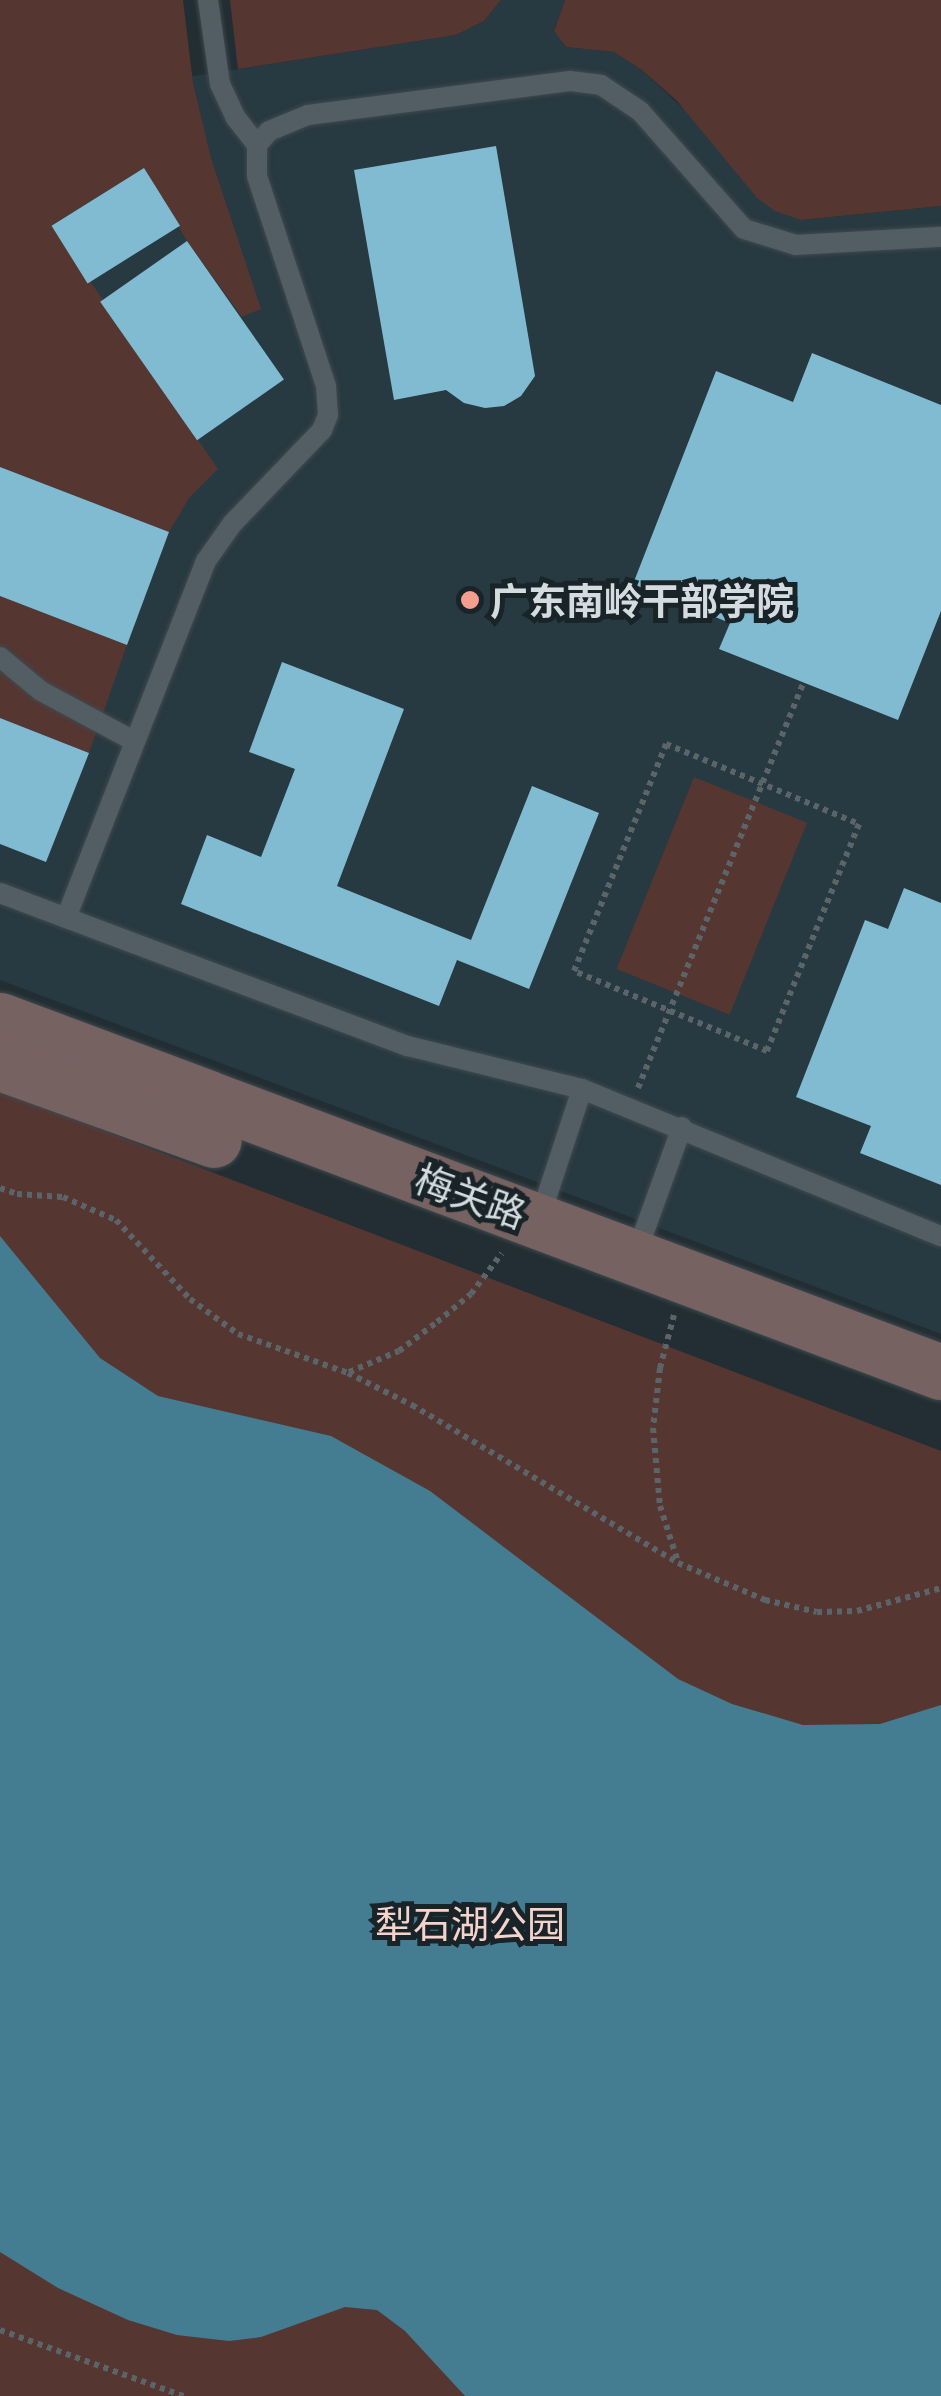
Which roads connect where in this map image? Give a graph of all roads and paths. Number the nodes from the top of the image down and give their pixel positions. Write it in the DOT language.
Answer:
graph roads {
  1 [pos="208,0"];
  2 [pos="257,145"];
  3 [pos="941,236"];
  4 [pos="0,657"];
  5 [pos="804,682"];
  6 [pos="134,741"];
  7 [pos="762,784"];
  8 [pos="0,893"];
  9 [pos="66,918"];
  10 [pos="670,1011"];
  11 [pos="0,1020"];
  12 [pos="0,1063"];
  13 [pos="582,1089"];
  14 [pos="630,1108"];
  15 [pos="682,1127"];
  16 [pos="0,1188"];
  17 [pos="523,1233"];
  18 [pos="941,1236"];
  19 [pos="635,1256"];
  20 [pos="677,1306"];
  21 [pos="941,1372"];
  22 [pos="348,1373"];
  23 [pos="941,1408"];
  24 [pos="678,1564"];
  25 [pos="941,1588"];
  26 [pos="0,2330"];
  27 [pos="183,2396"];
  1 -- 2 [label="lane"];
  2 -- 3 [label="lane"];
  2 -- 6 [label="lane"];
  4 -- 6 [label="lane"];
  5 -- 7 [label="path"];
  6 -- 9 [label="lane"];
  7 -- 10 [label="path"];
  7 -- 10 [label="path"];
  7 -- 10 [label="path"];
  8 -- 9 [label="lane"];
  9 -- 13 [label="lane"];
  10 -- 14 [label="path"];
  11 -- 17 [label="street, 梅关路"];
  12 -- 17 [label="street, 梅关路"];
  13 -- 14 [label="lane"];
  13 -- 17 [label="lane"];
  14 -- 15 [label="lane"];
  15 -- 18 [label="lane"];
  15 -- 19 [label="lane"];
  16 -- 22 [label="path"];
  17 -- 19 [label="street, 梅关路"];
  17 -- 20 [label="street, 梅关路"];
  17 -- 22 [label="path"];
  19 -- 21 [label="street, 梅关路"];
  20 -- 23 [label="street, 梅关路"];
  20 -- 24 [label="path"];
  22 -- 24 [label="path"];
  24 -- 25 [label="path"];
  26 -- 27 [label="path"];
}
